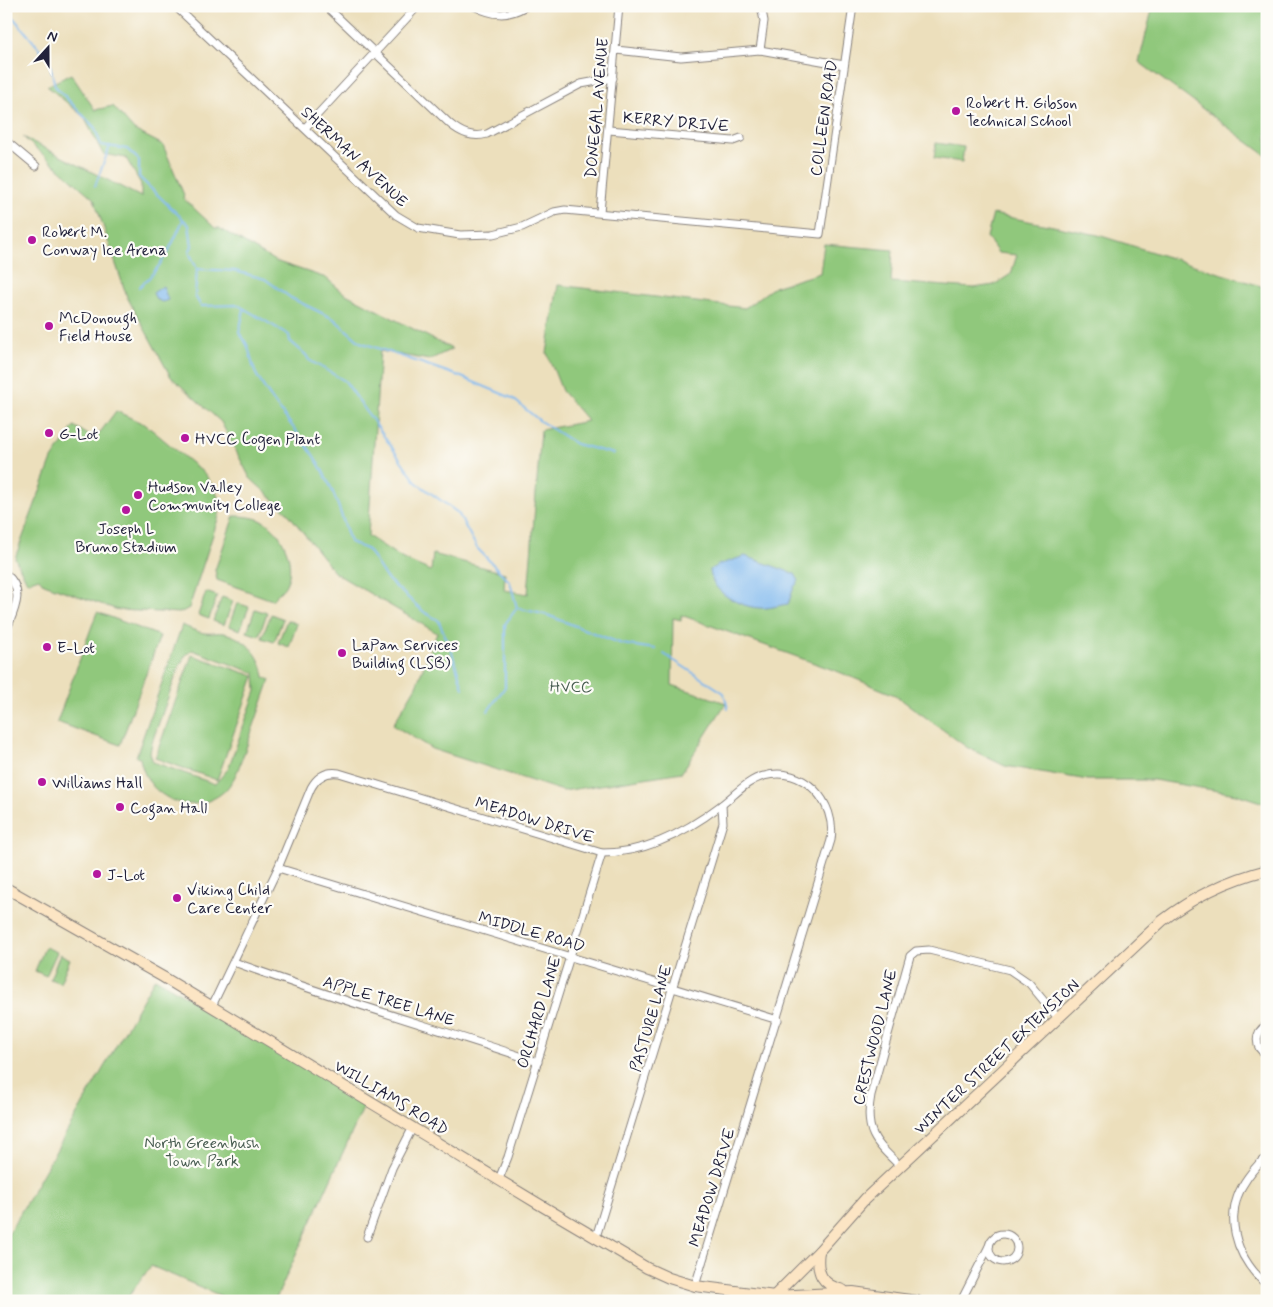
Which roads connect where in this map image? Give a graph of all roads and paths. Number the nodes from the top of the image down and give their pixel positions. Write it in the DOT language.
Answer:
graph roads {
  1 [pos="175,6"];
  2 [pos="326,6"];
  3 [pos="418,6"];
  4 [pos="474,6"];
  5 [pos="526,6"];
  6 [pos="619,6"];
  7 [pos="761,6"];
  8 [pos="853,6"];
  9 [pos="616,50"];
  10 [pos="760,50"];
  11 [pos="376,52"];
  12 [pos="844,65"];
  13 [pos="612,78"];
  14 [pos="305,128"];
  15 [pos="609,130"];
  16 [pos="741,138"];
  17 [pos="6,141"];
  18 [pos="36,166"];
  19 [pos="600,212"];
  20 [pos="820,234"];
  21 [pos="6,574"];
  22 [pos="6,631"];
  23 [pos="722,805"];
  24 [pos="602,853"];
  25 [pos="278,868"];
  26 [pos="1267,870"];
  27 [pos="6,888"];
  28 [pos="570,956"];
  29 [pos="234,962"];
  30 [pos="674,989"];
  31 [pos="212,1006"];
  32 [pos="1058,1018"];
  33 [pos="778,1020"];
  34 [pos="1267,1026"];
  35 [pos="1267,1055"];
  36 [pos="538,1062"];
  37 [pos="412,1127"];
  38 [pos="1267,1157"];
  39 [pos="900,1166"];
  40 [pos="499,1179"];
  41 [pos="367,1237"];
  42 [pos="596,1237"];
  43 [pos="989,1246"];
  44 [pos="819,1251"];
  45 [pos="1267,1285"];
  46 [pos="694,1286"];
  47 [pos="853,1292"];
  48 [pos="773,1298"];
  49 [pos="917,1301"];
  50 [pos="961,1301"];
  1 -- 14 [label="street, SHERMAN AVENUE"];
  2 -- 11 [label="street"];
  3 -- 11 [label="street"];
  4 -- 5 [label="street"];
  6 -- 9 [label="street, DONEGAL AVENUE"];
  7 -- 10 [label="street"];
  8 -- 12 [label="street, COLLEEN ROAD"];
  9 -- 10 [label="street"];
  9 -- 13 [label="street, DONEGAL AVENUE"];
  10 -- 12 [label="street"];
  11 -- 13 [label="street"];
  11 -- 14 [label="street"];
  12 -- 20 [label="street, COLLEEN ROAD"];
  13 -- 15 [label="street, DONEGAL AVENUE"];
  14 -- 19 [label="street, SHERMAN AVENUE"];
  15 -- 16 [label="street, KERRY DRIVE"];
  15 -- 19 [label="street, DONEGAL AVENUE"];
  17 -- 18 [label="street"];
  19 -- 20 [label="street, SHERMAN AVENUE"];
  21 -- 22 [label="street"];
  23 -- 24 [label="street, MEADOW DRIVE"];
  23 -- 30 [label="street, PASTURE LANE"];
  23 -- 33 [label="street, MEADOW DRIVE"];
  24 -- 25 [label="street, MEADOW DRIVE"];
  24 -- 28 [label="street, ORCHARD LANE"];
  25 -- 28 [label="street, MIDDLE ROAD"];
  25 -- 29 [label="street, MEADOW DRIVE"];
  26 -- 32 [label="main road, WINTER STREET EXTENSION"];
  27 -- 31 [label="main road, WILLIAMS ROAD"];
  28 -- 30 [label="street, MIDDLE ROAD"];
  28 -- 36 [label="street, ORCHARD LANE"];
  29 -- 31 [label="street, MEADOW DRIVE"];
  29 -- 36 [label="street, APPLE TREE LANE"];
  30 -- 33 [label="street, MIDDLE ROAD"];
  30 -- 42 [label="street, PASTURE LANE"];
  31 -- 37 [label="main road, WILLIAMS ROAD"];
  32 -- 39 [label="main road, WINTER STREET EXTENSION"];
  32 -- 39 [label="street, CRESTWOOD LANE"];
  33 -- 46 [label="street, MEADOW DRIVE"];
  34 -- 35 [label="street"];
  36 -- 40 [label="street, ORCHARD LANE"];
  37 -- 40 [label="main road, WILLIAMS ROAD"];
  37 -- 41 [label="street"];
  38 -- 45 [label="street"];
  39 -- 44 [label="main road, WINTER STREET EXTENSION"];
  40 -- 42 [label="main road, WILLIAMS ROAD"];
  42 -- 46 [label="main road, WILLIAMS ROAD"];
  43 -- 43 [label="street"];
  43 -- 50 [label="street"];
  44 -- 47 [label="main road"];
  44 -- 48 [label="main road, WINTER STREET EXTENSION"];
  46 -- 48 [label="main road, WILLIAMS ROAD"];
  47 -- 48 [label="main road, WILLIAMS ROAD"];
  47 -- 49 [label="main road"];
}
